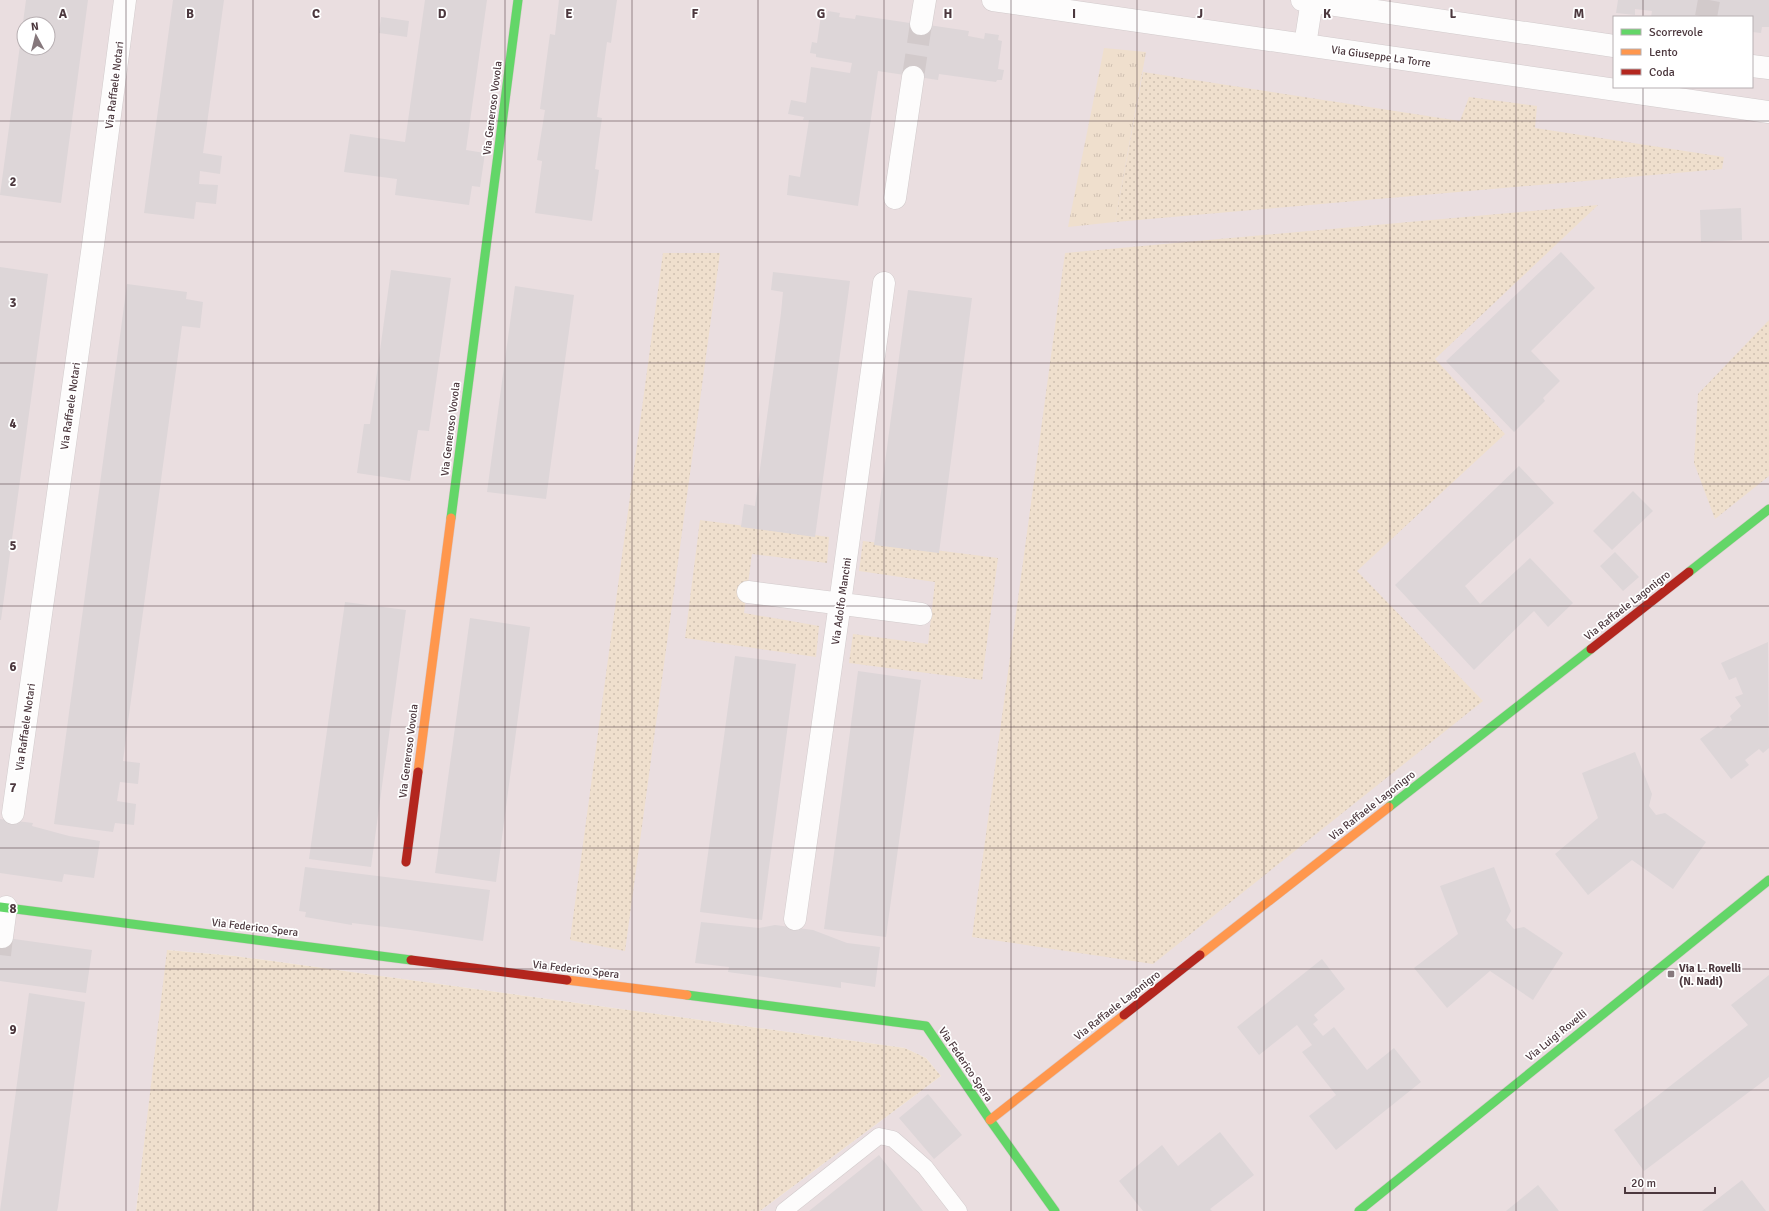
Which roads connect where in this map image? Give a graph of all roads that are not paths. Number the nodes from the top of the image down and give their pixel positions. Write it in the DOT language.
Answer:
graph roads {
  1 [pos="125,0"];
  2 [pos="518,0"];
  3 [pos="925,0"];
  4 [pos="993,0"];
  5 [pos="1309,0"];
  6 [pos="921,24"];
  7 [pos="1305,45"];
  8 [pos="1613,46"];
  9 [pos="1753,66"];
  10 [pos="1769,68"];
  11 [pos="913,77"];
  12 [pos="1613,84"];
  13 [pos="1646,88"];
  14 [pos="1694,94"];
  15 [pos="1769,112"];
  16 [pos="895,198"];
  17 [pos="884,283"];
  18 [pos="1769,509"];
  19 [pos="748,592"];
  20 [pos="840,603"];
  21 [pos="921,614"];
  22 [pos="13,813"];
  23 [pos="406,862"];
  24 [pos="1769,880"];
  25 [pos="3,907"];
  26 [pos="795,919"];
  27 [pos="2,937"];
  28 [pos="990,1120"];
  29 [pos="784,1211"];
  30 [pos="959,1211"];
  31 [pos="1055,1211"];
  32 [pos="1359,1211"];
  1 -- 22 [label="street, Via Raffaele Notari"];
  2 -- 23 [label="street, Via Generoso Vovola"];
  3 -- 6 [label="street"];
  4 -- 7 [label="street, Via Giuseppe La Torre"];
  5 -- 7 [label="street"];
  5 -- 8 [label="street"];
  7 -- 12 [label="street, Via Giuseppe La Torre"];
  9 -- 10 [label="street"];
  11 -- 16 [label="street"];
  13 -- 14 [label="street, Via Giuseppe La Torre"];
  14 -- 15 [label="street, Via Giuseppe La Torre"];
  17 -- 20 [label="street, Via Adolfo Mancini"];
  18 -- 28 [label="street, Via Raffaele Lagonigro"];
  19 -- 20 [label="street"];
  20 -- 21 [label="street"];
  20 -- 26 [label="street, Via Adolfo Mancini"];
  24 -- 32 [label="street, Via Luigi Rovelli"];
  25 -- 27 [label="street"];
  25 -- 28 [label="street, Via Federico Spera"];
  28 -- 31 [label="street, Via Federico Spera"];
  29 -- 30 [label="lane"];
}
